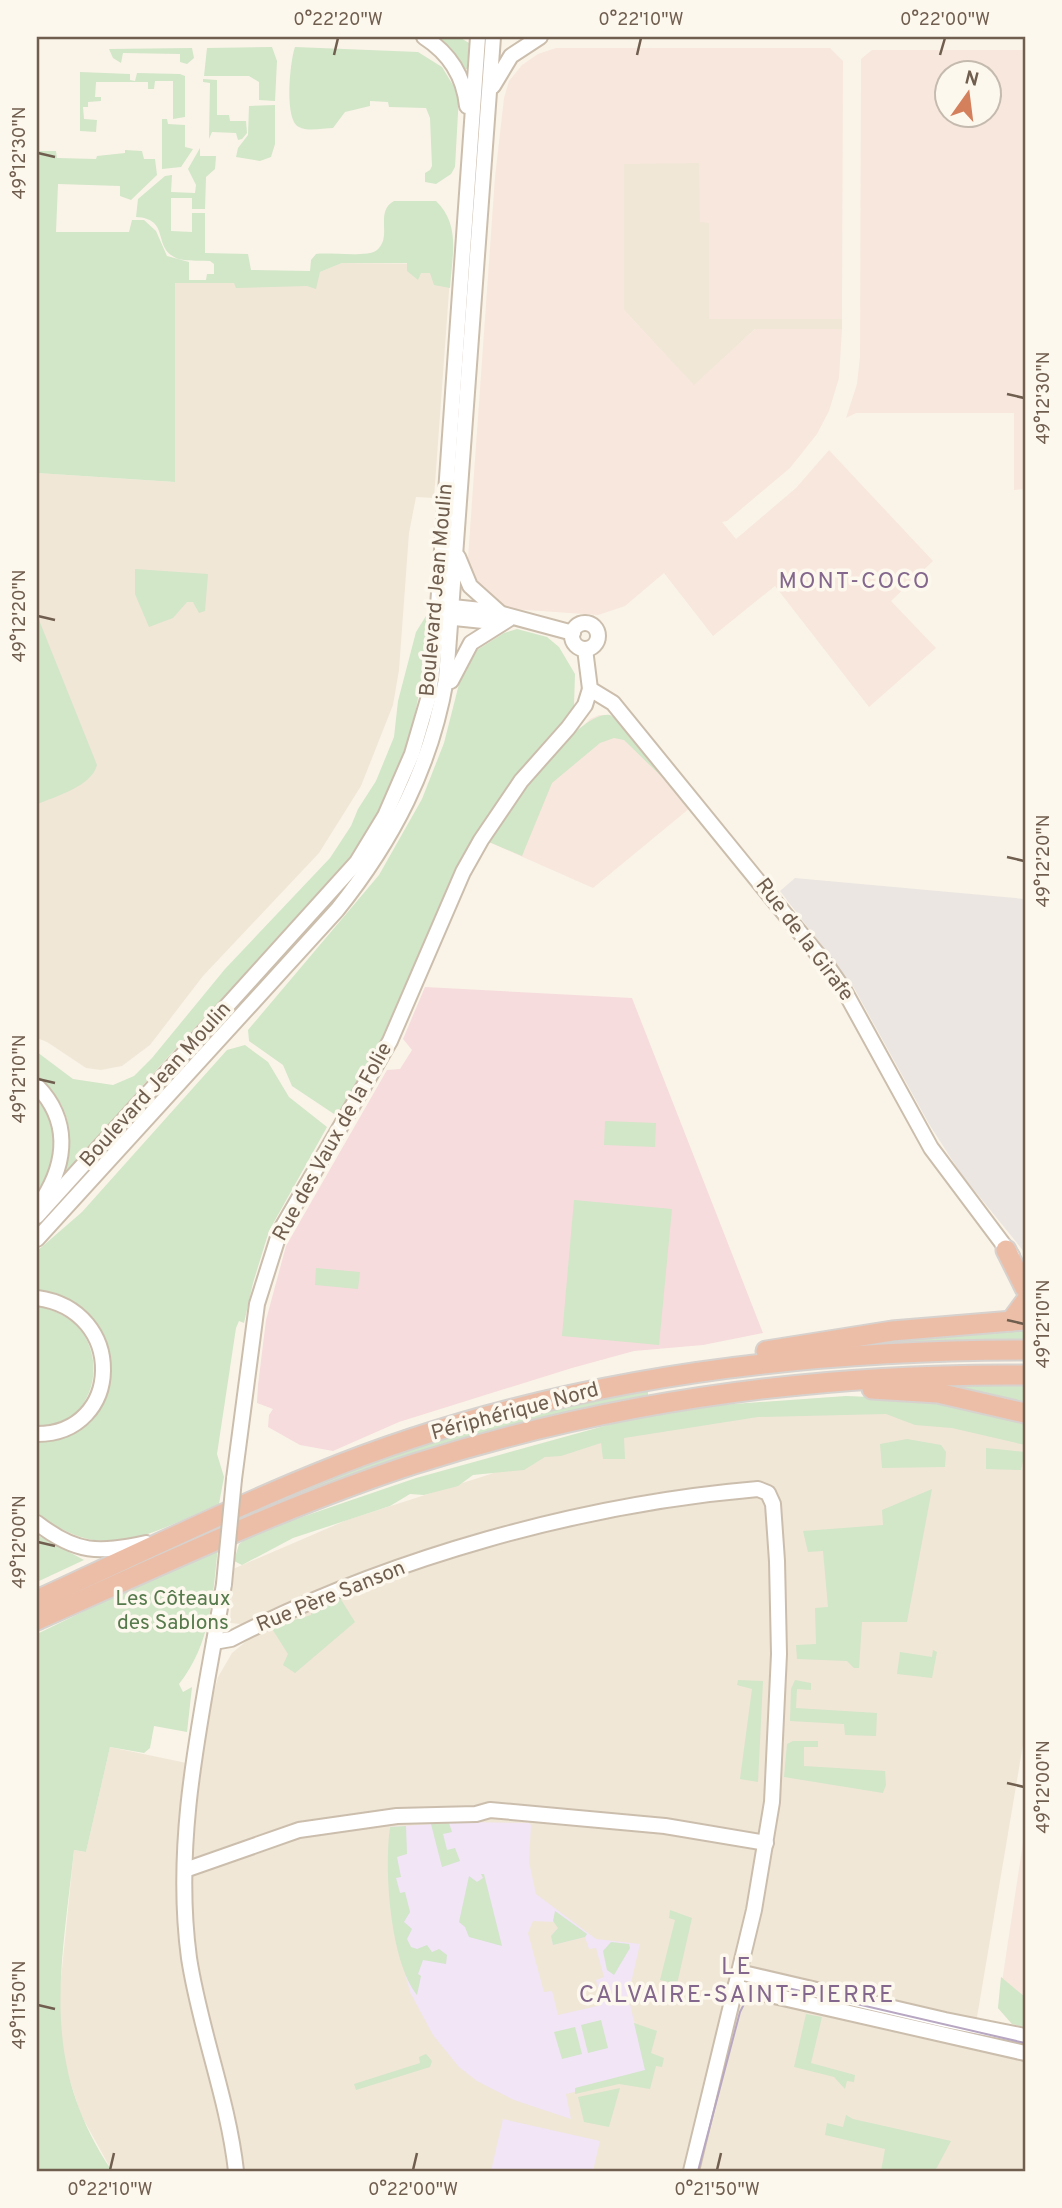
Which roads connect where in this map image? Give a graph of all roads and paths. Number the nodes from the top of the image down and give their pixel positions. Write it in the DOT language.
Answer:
graph roads {
  1 [pos="424,37"];
  2 [pos="478,37"];
  3 [pos="493,37"];
  4 [pos="540,37"];
  5 [pos="489,94"];
  6 [pos="470,149"];
  7 [pos="456,552"];
  8 [pos="445,612"];
  9 [pos="509,618"];
  10 [pos="573,633"];
  11 [pos="585,649"];
  12 [pos="590,690"];
  13 [pos="439,722"];
  14 [pos="37,1086"];
  15 [pos="37,1209"];
  16 [pos="37,1216"];
  17 [pos="37,1239"];
  18 [pos="1006,1250"];
  19 [pos="1025,1270"];
  20 [pos="1025,1288"];
  21 [pos="37,1298"];
  22 [pos="1025,1302"];
  23 [pos="1018,1321"];
  24 [pos="1025,1350"];
  25 [pos="1025,1375"];
  26 [pos="638,1382"];
  27 [pos="755,1390"];
  28 [pos="1025,1413"];
  29 [pos="37,1434"];
  30 [pos="37,1523"];
  31 [pos="174,1537"];
  32 [pos="37,1601"];
  33 [pos="37,1620"];
  34 [pos="214,1642"];
  35 [pos="766,1843"];
  36 [pos="185,1870"];
  37 [pos="737,1979"];
  38 [pos="1025,2036"];
  39 [pos="1025,2053"];
  40 [pos="236,2171"];
  41 [pos="691,2171"];
  1 -- 6 [label="street"];
  2 -- 6 [label="street, Boulevard Jean Moulin"];
  3 -- 5 [label="street"];
  4 -- 5 [label="street"];
  5 -- 7 [label="street"];
  6 -- 8 [label="street, Boulevard Jean Moulin"];
  7 -- 8 [label="street"];
  7 -- 9 [label="street"];
  8 -- 9 [label="street"];
  8 -- 13 [label="street"];
  8 -- 16 [label="street, Boulevard Jean Moulin"];
  9 -- 10 [label="street"];
  9 -- 13 [label="street"];
  10 -- 11 [label="street"];
  10 -- 11 [label="street"];
  11 -- 12 [label="street"];
  12 -- 18 [label="street, Rue de la Girafe"];
  12 -- 34 [label="street, Rue des Vaux de la Folie, bridge"];
  13 -- 17 [label="street"];
  14 -- 15 [label="street"];
  18 -- 19 [label="street, Rue de la Girafe"];
  18 -- 20 [label="highway"];
  21 -- 29 [label="street"];
  22 -- 23 [label="highway"];
  23 -- 26 [label="highway"];
  24 -- 26 [label="highway, Périphérique Nord"];
  25 -- 27 [label="highway, Périphérique Nord"];
  26 -- 31 [label="highway, Périphérique Nord"];
  27 -- 28 [label="highway"];
  27 -- 33 [label="highway, Périphérique Nord"];
  30 -- 31 [label="street"];
  31 -- 32 [label="highway, Périphérique Nord"];
  34 -- 35 [label="street, Rue Père Sanson"];
  34 -- 36 [label="street"];
  35 -- 36 [label="street"];
  35 -- 37 [label="street"];
  36 -- 40 [label="street"];
  37 -- 38 [label="street"];
  37 -- 39 [label="street"];
  37 -- 41 [label="street"];
}
